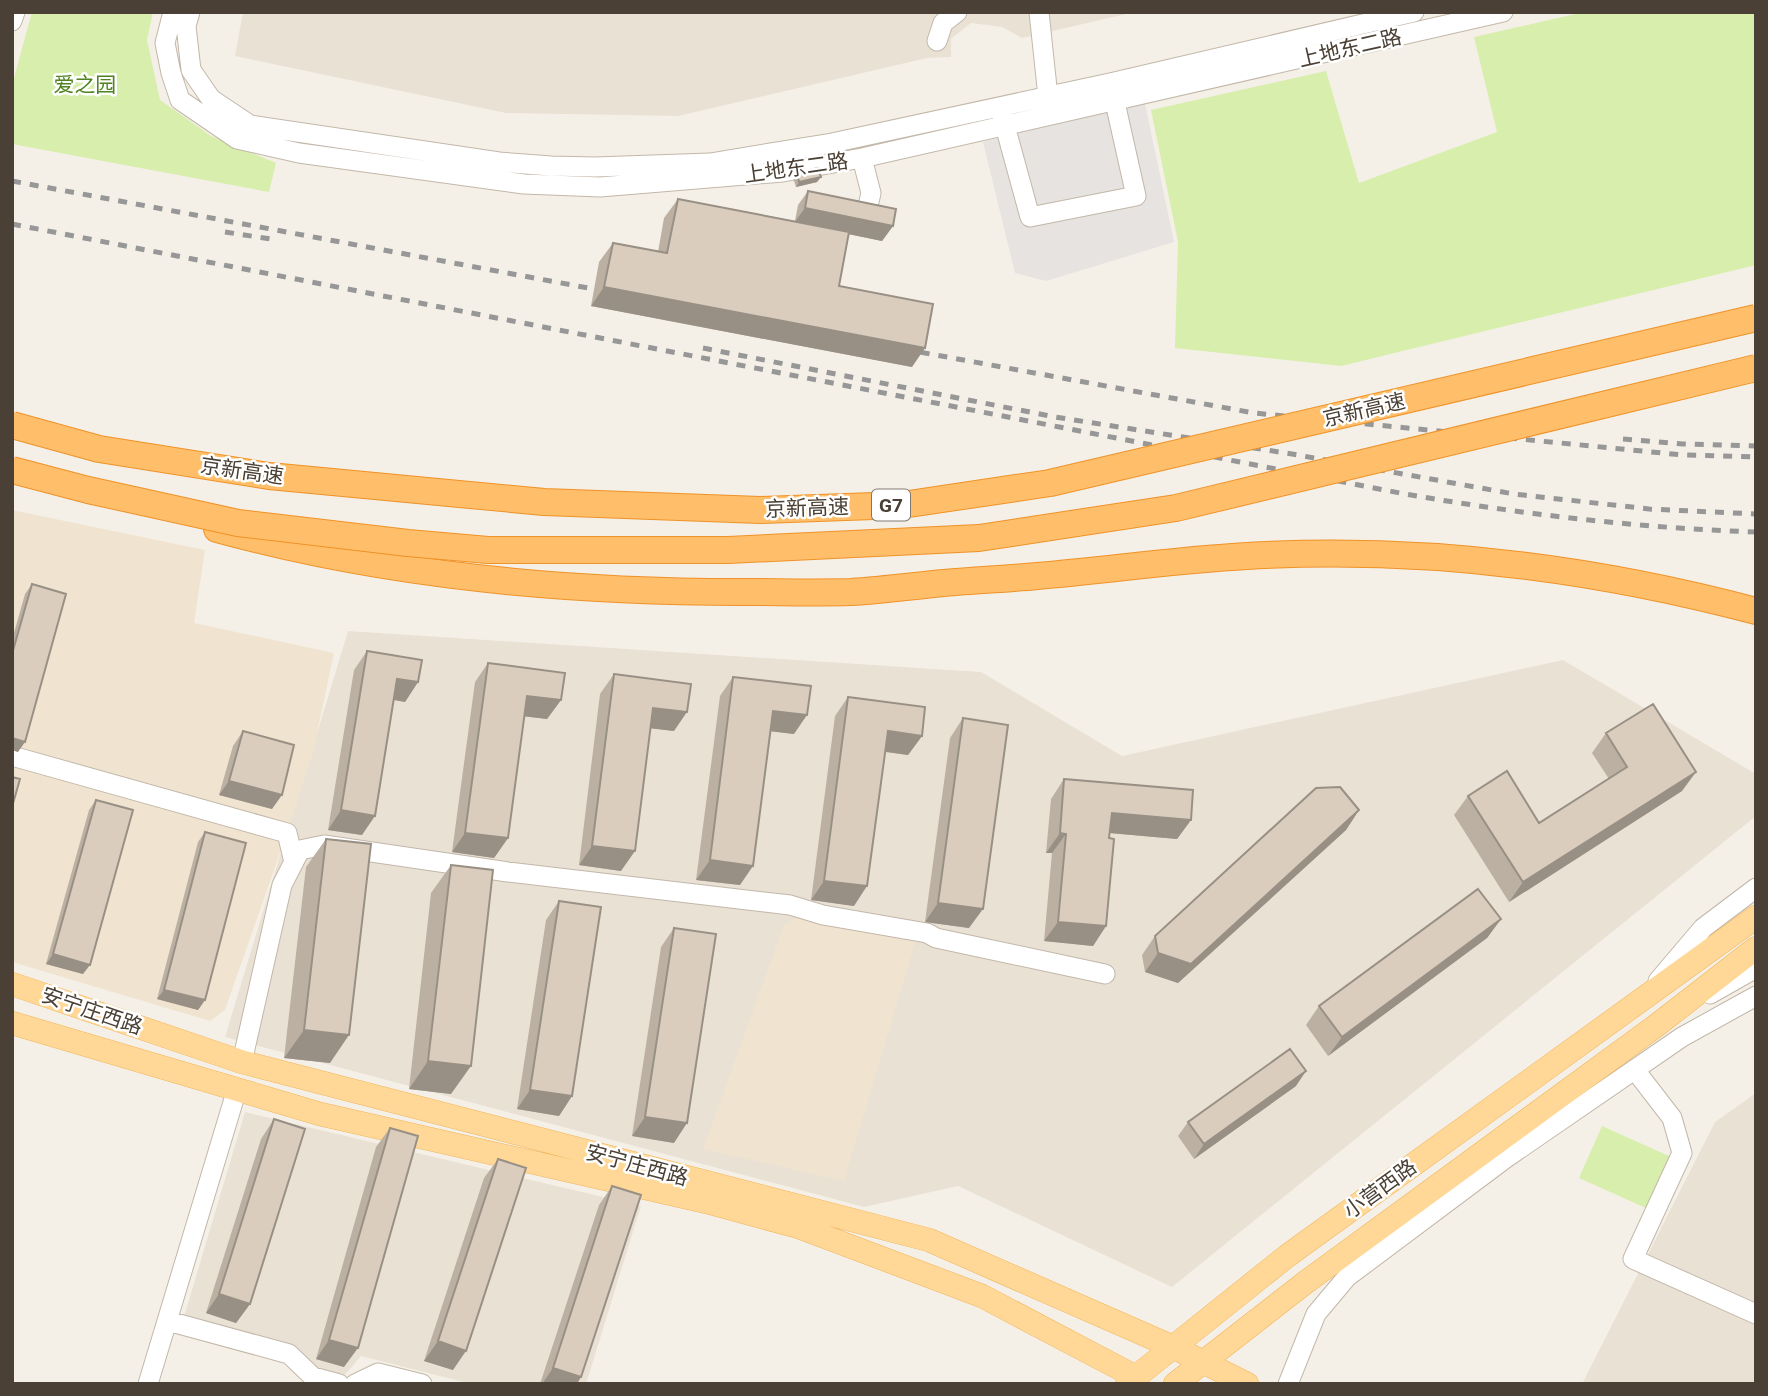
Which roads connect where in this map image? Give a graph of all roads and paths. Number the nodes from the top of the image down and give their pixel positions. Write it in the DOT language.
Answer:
graph roads {
  1 [pos="15,12"];
  2 [pos="173,12"];
  3 [pos="190,12"];
  4 [pos="957,12"];
  5 [pos="1039,12"];
  6 [pos="1414,12"];
  7 [pos="1503,12"];
  8 [pos="12,21"];
  9 [pos="937,41"];
  10 [pos="1112,92"];
  11 [pos="1048,97"];
  12 [pos="1002,117"];
  13 [pos="862,158"];
  14 [pos="865,219"];
  15 [pos="1756,318"];
  16 [pos="1756,368"];
  17 [pos="12,425"];
  18 [pos="12,470"];
  19 [pos="88,490"];
  20 [pos="1756,611"];
  21 [pos="12,756"];
  22 [pos="294,862"];
  23 [pos="1756,888"];
  24 [pos="1756,917"];
  25 [pos="1756,948"];
  26 [pos="1756,968"];
  27 [pos="1105,974"];
  28 [pos="12,984"];
  29 [pos="1756,996"];
  30 [pos="1639,1003"];
  31 [pos="12,1023"];
  32 [pos="1657,1025"];
  33 [pos="242,1062"];
  34 [pos="1635,1070"];
  35 [pos="237,1089"];
  36 [pos="1500,1150"];
  37 [pos="1756,1314"];
  38 [pos="168,1321"];
  39 [pos="1173,1347"];
  40 [pos="1203,1362"];
  41 [pos="1138,1382"];
  42 [pos="148,1384"];
  43 [pos="339,1384"];
  44 [pos="355,1384"];
  45 [pos="422,1384"];
  46 [pos="1175,1384"];
  47 [pos="1247,1384"];
  48 [pos="1288,1384"];
  1 -- 8 [label="street"];
  2 -- 13 [label="street, 上地东二路"];
  3 -- 12 [label="street, 上地东二路"];
  4 -- 9 [label="street"];
  5 -- 11 [label="street"];
  6 -- 10 [label="street, 上地东二路"];
  7 -- 10 [label="street, 上地东二路"];
  10 -- 11 [label="street, 上地东二路"];
  10 -- 12 [label="street, 上地东二路"];
  10 -- 12 [label="street"];
  11 -- 12 [label="street, 上地东二路"];
  12 -- 13 [label="street, 上地东二路"];
  13 -- 14 [label="street"];
  15 -- 17 [label="highway, 京新高速 / G7, bridge"];
  16 -- 19 [label="highway, 京新高速 / G7, bridge"];
  18 -- 19 [label="highway, 京新高速 / G7, bridge"];
  19 -- 20 [label="highway, bridge"];
  21 -- 22 [label="street"];
  22 -- 27 [label="street"];
  22 -- 33 [label="street"];
  23 -- 30 [label="street, 小营西路"];
  24 -- 30 [label="main road, 小营西路"];
  25 -- 32 [label="main road, 小营西路"];
  26 -- 32 [label="street, 小营西路"];
  28 -- 33 [label="main road, 安宁庄西路"];
  29 -- 34 [label="street"];
  30 -- 39 [label="main road, 小营西路"];
  31 -- 35 [label="main road"];
  32 -- 36 [label="main road, 小营西路"];
  33 -- 39 [label="main road, 安宁庄西路"];
  34 -- 36 [label="street"];
  34 -- 37 [label="street"];
  35 -- 38 [label="street"];
  35 -- 41 [label="main road"];
  36 -- 40 [label="main road, 小营西路"];
  36 -- 48 [label="street"];
  38 -- 42 [label="street"];
  38 -- 43 [label="street"];
  39 -- 40 [label="main road, 安宁庄西路"];
  39 -- 41 [label="main road, 小营西路"];
  40 -- 46 [label="main road, 小营西路"];
  40 -- 47 [label="main road, 安宁庄西路"];
  44 -- 45 [label="street"];
}
